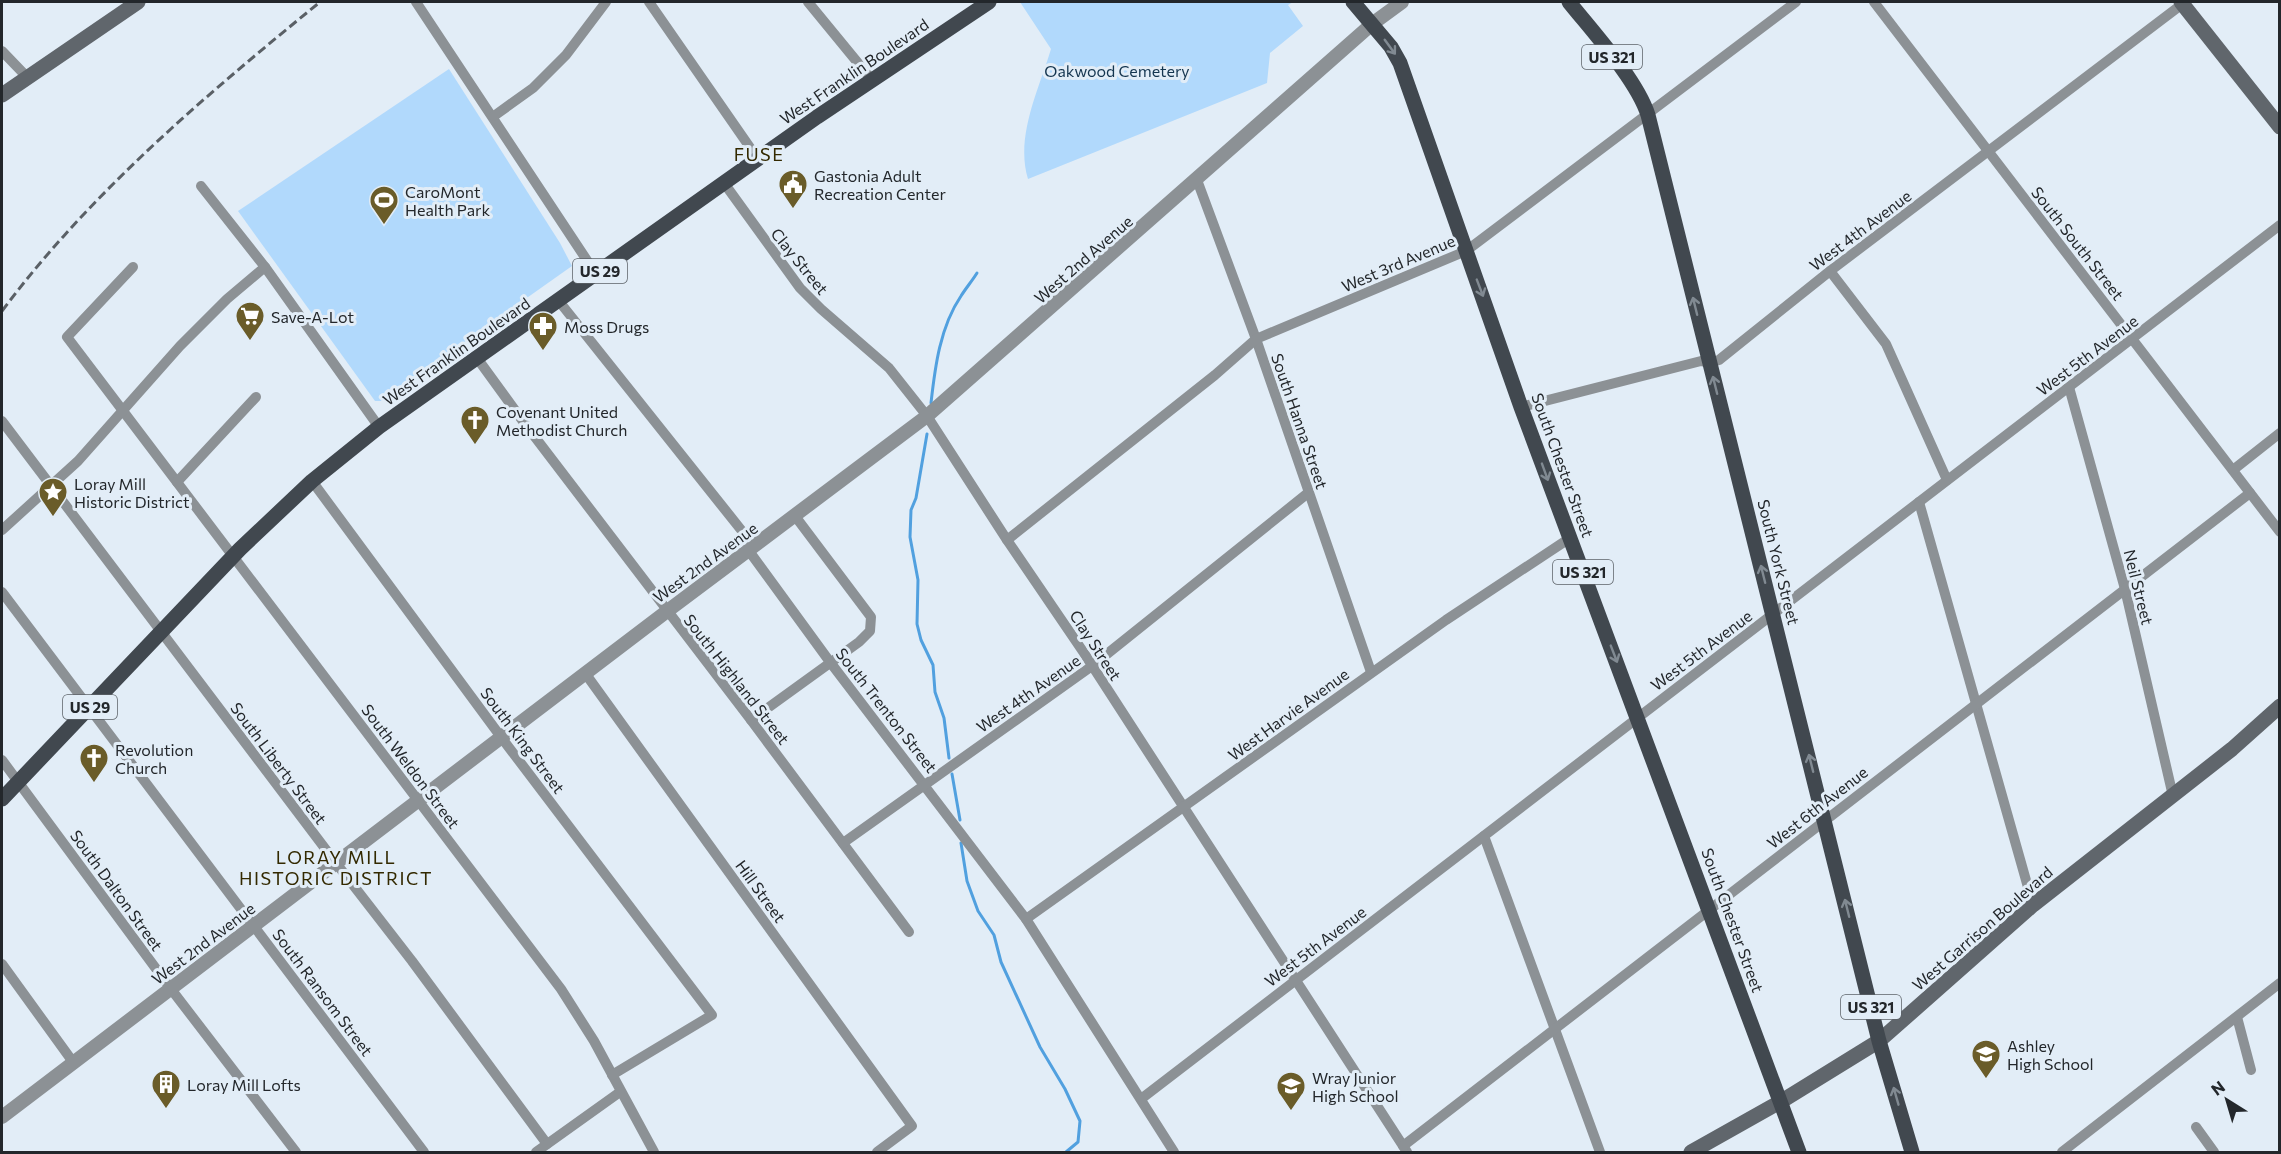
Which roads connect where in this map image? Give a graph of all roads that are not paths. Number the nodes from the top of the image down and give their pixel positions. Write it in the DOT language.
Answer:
graph roads {
  1 [pos="138,2"];
  2 [pos="416,2"];
  3 [pos="606,2"];
  4 [pos="650,2"];
  5 [pos="808,2"];
  6 [pos="989,2"];
  7 [pos="1353,2"];
  8 [pos="1402,2"];
  9 [pos="1569,2"];
  10 [pos="1796,2"];
  11 [pos="1874,2"];
  12 [pos="2183,2"];
  13 [pos="1372,24"];
  14 [pos="2,51"];
  15 [pos="27,77"];
  16 [pos="872,80"];
  17 [pos="2,94"];
  18 [pos="1648,115"];
  19 [pos="494,116"];
  20 [pos="2280,127"];
  21 [pos="1989,152"];
  22 [pos="758,159"];
  23 [pos="1197,180"];
  24 [pos="723,183"];
  25 [pos="201,186"];
  26 [pos="2280,225"];
  27 [pos="1466,252"];
  28 [pos="134,267"];
  29 [pos="265,267"];
  30 [pos="1830,271"];
  31 [pos="596,274"];
  32 [pos="558,300"];
  33 [pos="1256,339"];
  34 [pos="2132,339"];
  35 [pos="477,358"];
  36 [pos="1709,363"];
  37 [pos="2069,387"];
  38 [pos="256,397"];
  39 [pos="1521,407"];
  40 [pos="123,412"];
  41 [pos="927,416"];
  42 [pos="2,421"];
  43 [pos="379,428"];
  44 [pos="2280,433"];
  45 [pos="2233,470"];
  46 [pos="1947,480"];
  47 [pos="312,481"];
  48 [pos="177,482"];
  49 [pos="52,486"];
  50 [pos="1308,493"];
  51 [pos="2250,493"];
  52 [pos="1919,502"];
  53 [pos="795,516"];
  54 [pos="2,530"];
  55 [pos="2280,532"];
  56 [pos="1570,538"];
  57 [pos="1007,540"];
  58 [pos="749,551"];
  59 [pos="234,556"];
  60 [pos="2126,589"];
  61 [pos="2,592"];
  62 [pos="666,612"];
  63 [pos="1773,614"];
  64 [pos="161,632"];
  65 [pos="830,662"];
  66 [pos="1092,666"];
  67 [pos="1371,672"];
  68 [pos="585,673"];
  69 [pos="1976,704"];
  70 [pos="90,706"];
  71 [pos="2278,712"];
  72 [pos="1639,717"];
  73 [pos="751,720"];
  74 [pos="501,737"];
  75 [pos="2,760"];
  76 [pos="18,781"];
  77 [pos="925,784"];
  78 [pos="2173,796"];
  79 [pos="2,799"];
  80 [pos="418,800"];
  81 [pos="1183,807"];
  82 [pos="1825,820"];
  83 [pos="1484,836"];
  84 [pos="843,843"];
  85 [pos="336,863"];
  86 [pos="2032,905"];
  87 [pos="1709,909"];
  88 [pos="1026,919"];
  89 [pos="254,926"];
  90 [pos="909,932"];
  91 [pos="2,964"];
  92 [pos="1296,980"];
  93 [pos="2280,983"];
  94 [pos="171,989"];
  95 [pos="2237,1017"];
  96 [pos="1555,1028"];
  97 [pos="1879,1041"];
  98 [pos="73,1062"];
  99 [pos="2251,1070"];
  100 [pos="612,1075"];
  101 [pos="620,1092"];
  102 [pos="1141,1099"];
  103 [pos="1780,1102"];
  104 [pos="2,1117"];
  105 [pos="2196,1127"];
  106 [pos="548,1144"];
  107 [pos="1405,1149"];
  108 [pos="296,1152"];
  109 [pos="424,1152"];
  110 [pos="536,1152"];
  111 [pos="654,1152"];
  112 [pos="877,1152"];
  113 [pos="1174,1152"];
  114 [pos="1599,1152"];
  115 [pos="1691,1152"];
  116 [pos="1799,1152"];
  117 [pos="1912,1152"];
  118 [pos="2062,1152"];
  119 [pos="2214,1152"];
  1 -- 15 [label="main road"];
  2 -- 19 [label="street"];
  3 -- 19 [label="street"];
  4 -- 22 [label="street"];
  5 -- 16 [label="street"];
  6 -- 16 [label="main road, West Franklin Boulevard / US 29"];
  7 -- 13 [label="main road, South Chester Street / US 321"];
  8 -- 13 [label="street, West 2nd Avenue"];
  9 -- 18 [label="main road, South York Street / US 321"];
  10 -- 18 [label="street, West 3rd Avenue"];
  11 -- 21 [label="street, South South Street"];
  12 -- 20 [label="main road"];
  12 -- 21 [label="street, West 4th Avenue"];
  13 -- 23 [label="street, West 2nd Avenue"];
  13 -- 27 [label="main road, South Chester Street / US 321, one-way"];
  14 -- 15 [label="street"];
  15 -- 17 [label="main road"];
  16 -- 22 [label="main road, West Franklin Boulevard / US 29"];
  18 -- 27 [label="street, West 3rd Avenue"];
  36 -- 18 [label="main road, South York Street / US 321, one-way"];
  19 -- 31 [label="street"];
  21 -- 30 [label="street, West 4th Avenue"];
  21 -- 34 [label="street, South South Street"];
  22 -- 24 [label="main road, West Franklin Boulevard / US 29"];
  23 -- 33 [label="street, South Hanna Street"];
  23 -- 41 [label="street, West 2nd Avenue"];
  24 -- 31 [label="main road, West Franklin Boulevard / US 29"];
  24 -- 41 [label="street, Clay Street"];
  25 -- 29 [label="street"];
  26 -- 34 [label="street, West 5th Avenue"];
  27 -- 33 [label="street, West 3rd Avenue"];
  27 -- 39 [label="main road, South Chester Street / US 321, one-way"];
  28 -- 40 [label="street, South Weldon Street"];
  29 -- 40 [label="street"];
  29 -- 43 [label="street"];
  30 -- 36 [label="street, West 4th Avenue"];
  30 -- 46 [label="street"];
  31 -- 32 [label="main road, West Franklin Boulevard / US 29"];
  32 -- 35 [label="main road, West Franklin Boulevard / US 29"];
  32 -- 58 [label="street, South Trenton Street"];
  33 -- 50 [label="street, South Hanna Street"];
  33 -- 57 [label="street, West 3rd Avenue"];
  34 -- 37 [label="street, West 5th Avenue"];
  34 -- 45 [label="street, South South Street"];
  35 -- 43 [label="main road, West Franklin Boulevard / US 29"];
  35 -- 62 [label="street, South Highland Street"];
  36 -- 39 [label="street, West 4th Avenue"];
  63 -- 36 [label="main road, South York Street / US 321, one-way"];
  37 -- 46 [label="street, West 5th Avenue"];
  37 -- 60 [label="street, Neil Street"];
  38 -- 48 [label="street"];
  39 -- 56 [label="main road, South Chester Street / US 321, one-way"];
  40 -- 48 [label="street, South Weldon Street"];
  40 -- 49 [label="street"];
  41 -- 53 [label="street, West 2nd Avenue"];
  41 -- 57 [label="street, Clay Street"];
  42 -- 49 [label="street, South Liberty Street"];
  43 -- 47 [label="main road, West Franklin Boulevard / US 29"];
  44 -- 45 [label="street"];
  45 -- 51 [label="street, South South Street"];
  46 -- 52 [label="street, West 5th Avenue"];
  47 -- 59 [label="main road, West Franklin Boulevard / US 29"];
  47 -- 74 [label="street, South King Street"];
  48 -- 59 [label="street, South Weldon Street"];
  49 -- 54 [label="street"];
  49 -- 64 [label="street, South Liberty Street"];
  50 -- 66 [label="street, West 4th Avenue"];
  50 -- 67 [label="street, South Hanna Street"];
  51 -- 55 [label="street, South South Street"];
  51 -- 60 [label="street, West 6th Avenue"];
  52 -- 63 [label="street, West 5th Avenue"];
  52 -- 69 [label="street"];
  53 -- 58 [label="street, West 2nd Avenue"];
  53 -- 65 [label="street"];
  56 -- 67 [label="street, West Harvie Avenue"];
  56 -- 72 [label="main road, South Chester Street / US 321, one-way"];
  57 -- 66 [label="street, Clay Street"];
  58 -- 62 [label="street, West 2nd Avenue"];
  58 -- 65 [label="street, South Trenton Street"];
  59 -- 64 [label="main road, West Franklin Boulevard / US 29"];
  59 -- 80 [label="street, South Weldon Street"];
  60 -- 69 [label="street, West 6th Avenue"];
  60 -- 78 [label="street, Neil Street"];
  61 -- 70 [label="street, South Ransom Street"];
  62 -- 68 [label="street, West 2nd Avenue"];
  62 -- 73 [label="street, South Highland Street"];
  63 -- 72 [label="street, West 5th Avenue"];
  82 -- 63 [label="main road, South York Street / US 321, one-way"];
  64 -- 70 [label="main road, West Franklin Boulevard / US 29"];
  64 -- 85 [label="street, South Liberty Street"];
  65 -- 73 [label="street"];
  65 -- 77 [label="street, South Trenton Street"];
  66 -- 77 [label="street, West 4th Avenue"];
  66 -- 81 [label="street, Clay Street"];
  67 -- 81 [label="street, West Harvie Avenue"];
  68 -- 74 [label="street, West 2nd Avenue"];
  68 -- 112 [label="street, Hill Street"];
  69 -- 82 [label="street, West 6th Avenue"];
  69 -- 86 [label="street"];
  70 -- 76 [label="main road, West Franklin Boulevard / US 29"];
  70 -- 89 [label="street, South Ransom Street"];
  71 -- 78 [label="main road, West Garrison Boulevard"];
  72 -- 83 [label="street, West 5th Avenue"];
  72 -- 87 [label="main road, South Chester Street / US 321"];
  73 -- 84 [label="street, South Highland Street"];
  74 -- 80 [label="street, West 2nd Avenue"];
  74 -- 100 [label="street, South King Street"];
  75 -- 76 [label="street, South Dalton Street"];
  76 -- 79 [label="main road, West Franklin Boulevard / US 29"];
  76 -- 94 [label="street, South Dalton Street"];
  77 -- 84 [label="street, West 4th Avenue"];
  77 -- 88 [label="street, South Trenton Street"];
  78 -- 86 [label="main road, West Garrison Boulevard"];
  80 -- 85 [label="street, West 2nd Avenue"];
  80 -- 100 [label="street, South Weldon Street"];
  81 -- 88 [label="street, West Harvie Avenue"];
  81 -- 92 [label="street, Clay Street"];
  82 -- 87 [label="street, West 6th Avenue"];
  97 -- 82 [label="main road, South York Street / US 321, one-way"];
  83 -- 92 [label="street, West 5th Avenue"];
  83 -- 96 [label="street"];
  84 -- 90 [label="street, South Highland Street"];
  85 -- 89 [label="street, West 2nd Avenue"];
  85 -- 106 [label="street, South Liberty Street"];
  86 -- 97 [label="main road, West Garrison Boulevard"];
  87 -- 96 [label="street, West 6th Avenue"];
  87 -- 103 [label="main road, South Chester Street / US 321"];
  88 -- 102 [label="street, South Trenton Street"];
  89 -- 94 [label="street, West 2nd Avenue"];
  89 -- 109 [label="street, South Ransom Street"];
  91 -- 98 [label="street"];
  92 -- 102 [label="street, West 5th Avenue"];
  92 -- 107 [label="street, Clay Street"];
  93 -- 95 [label="street"];
  94 -- 98 [label="street, West 2nd Avenue"];
  94 -- 108 [label="street, South Dalton Street"];
  95 -- 99 [label="street"];
  95 -- 118 [label="street"];
  96 -- 107 [label="street, West 6th Avenue"];
  96 -- 114 [label="street"];
  97 -- 103 [label="main road, West Garrison Boulevard"];
  117 -- 97 [label="main road, South York Street / US 321, one-way"];
  98 -- 104 [label="street, West 2nd Avenue"];
  100 -- 101 [label="street, South Weldon Street"];
  101 -- 106 [label="street"];
  101 -- 111 [label="street, South Weldon Street"];
  102 -- 113 [label="street, South Trenton Street"];
  103 -- 115 [label="main road, West Garrison Boulevard"];
  103 -- 116 [label="main road, South Chester Street / US 321"];
  105 -- 119 [label="street"];
  106 -- 110 [label="street"];
}
